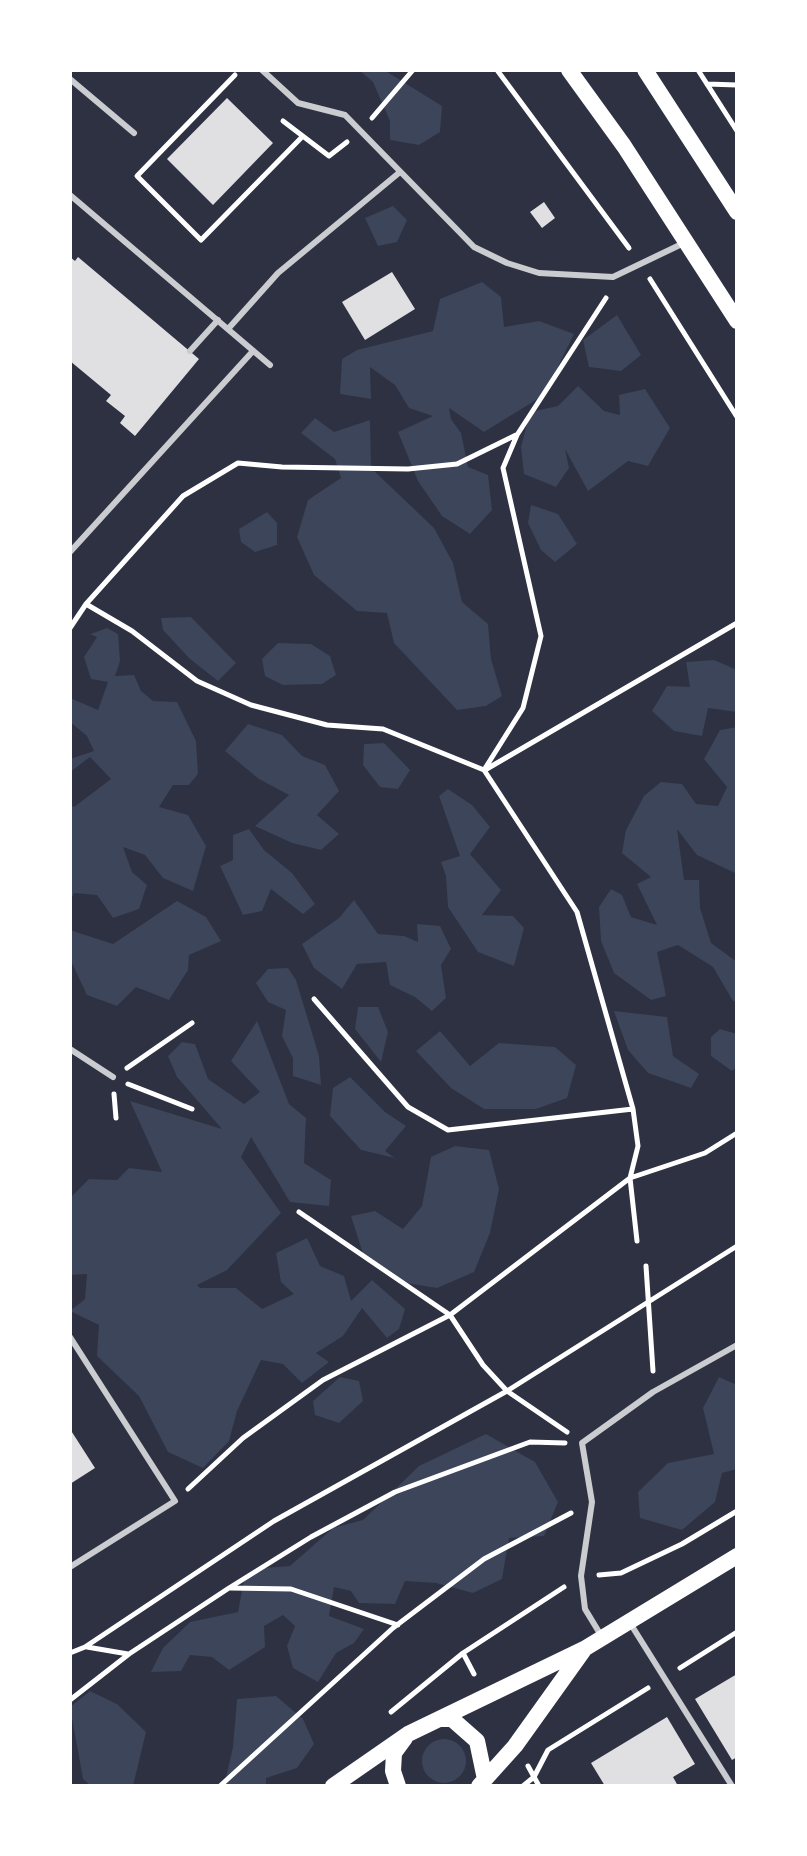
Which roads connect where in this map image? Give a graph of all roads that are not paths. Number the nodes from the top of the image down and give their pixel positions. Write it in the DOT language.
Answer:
graph roads {
  1 [pos="262,70"];
  2 [pos="569,70"];
  3 [pos="645,70"];
  4 [pos="70,79"];
  5 [pos="134,133"];
  6 [pos="400,172"];
  7 [pos="70,195"];
  8 [pos="737,212"];
  9 [pos="686,242"];
  10 [pos="218,320"];
  11 [pos="737,321"];
  12 [pos="228,329"];
  13 [pos="190,351"];
  14 [pos="253,351"];
  15 [pos="270,365"];
  16 [pos="70,552"];
  17 [pos="70,1049"];
  18 [pos="113,1077"];
  19 [pos="70,1337"];
  20 [pos="737,1345"];
  21 [pos="737,1556"];
  22 [pos="70,1567"];
  23 [pos="630,1622"];
  24 [pos="603,1639"];
  25 [pos="584,1649"];
  26 [pos="435,1719"];
  27 [pos="408,1734"];
  28 [pos="482,1782"];
  29 [pos="333,1786"];
  30 [pos="398,1786"];
  31 [pos="732,1786"];
  1 -- 6 [label="lane"];
  2 -- 9 [label="main road"];
  3 -- 8 [label="main road"];
  4 -- 5 [label="lane"];
  6 -- 9 [label="lane"];
  6 -- 12 [label="lane"];
  7 -- 10 [label="lane"];
  9 -- 11 [label="main road"];
  10 -- 12 [label="lane"];
  10 -- 13 [label="lane"];
  12 -- 14 [label="lane"];
  14 -- 15 [label="lane"];
  14 -- 16 [label="lane"];
  17 -- 18 [label="lane"];
  19 -- 22 [label="lane"];
  20 -- 24 [label="lane"];
  21 -- 23 [label="main road"];
  23 -- 24 [label="main road"];
  23 -- 31 [label="lane"];
  24 -- 25 [label="main road"];
  25 -- 26 [label="main road"];
  25 -- 28 [label="main road"];
  26 -- 27 [label="main road"];
  26 -- 28 [label="main road"];
  27 -- 29 [label="main road"];
  27 -- 30 [label="main road"];
}
